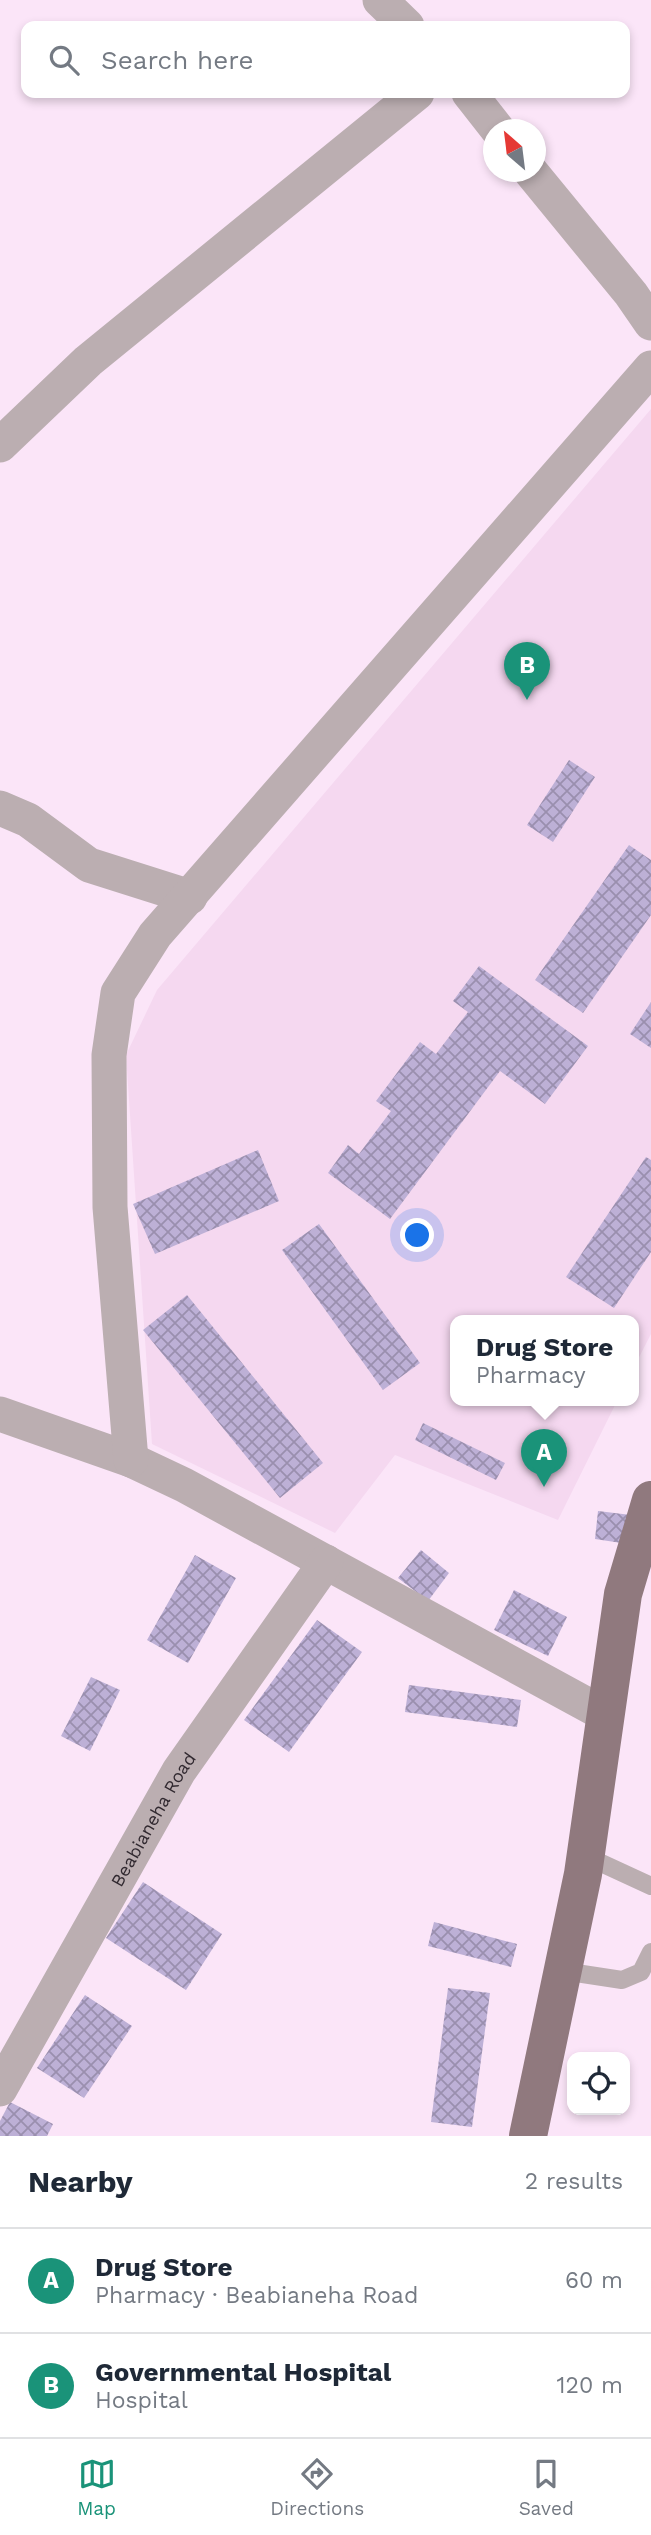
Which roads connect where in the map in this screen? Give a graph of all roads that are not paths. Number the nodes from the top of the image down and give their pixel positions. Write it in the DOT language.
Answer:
graph roads {
  1 [pos="380,0"];
  2 [pos="402,21"];
  3 [pos="411,98"];
  4 [pos="473,98"];
  5 [pos="489,119"];
  6 [pos="539,182"];
  7 [pos="651,323"];
  8 [pos="651,368"];
  9 [pos="0,445"];
  10 [pos="0,808"];
  11 [pos="190,897"];
  12 [pos="0,1414"];
  13 [pos="131,1460"];
  14 [pos="651,1500"];
  15 [pos="326,1562"];
  16 [pos="606,1715"];
  17 [pos="586,1856"];
  18 [pos="651,1886"];
  19 [pos="651,1952"];
  20 [pos="564,1972"];
  21 [pos="0,2088"];
  22 [pos="528,2136"];
  1 -- 2 [label="street"];
  3 -- 9 [label="street"];
  4 -- 5 [label="street"];
  6 -- 7 [label="street"];
  8 -- 11 [label="street"];
  10 -- 11 [label="street"];
  11 -- 13 [label="street"];
  12 -- 13 [label="street"];
  13 -- 15 [label="street"];
  14 -- 16 [label="main road"];
  15 -- 16 [label="street"];
  15 -- 21 [label="street, Beabianeha Road"];
  16 -- 17 [label="main road"];
  17 -- 18 [label="lane"];
  17 -- 20 [label="main road"];
  19 -- 20 [label="lane"];
  20 -- 22 [label="main road"];
}
